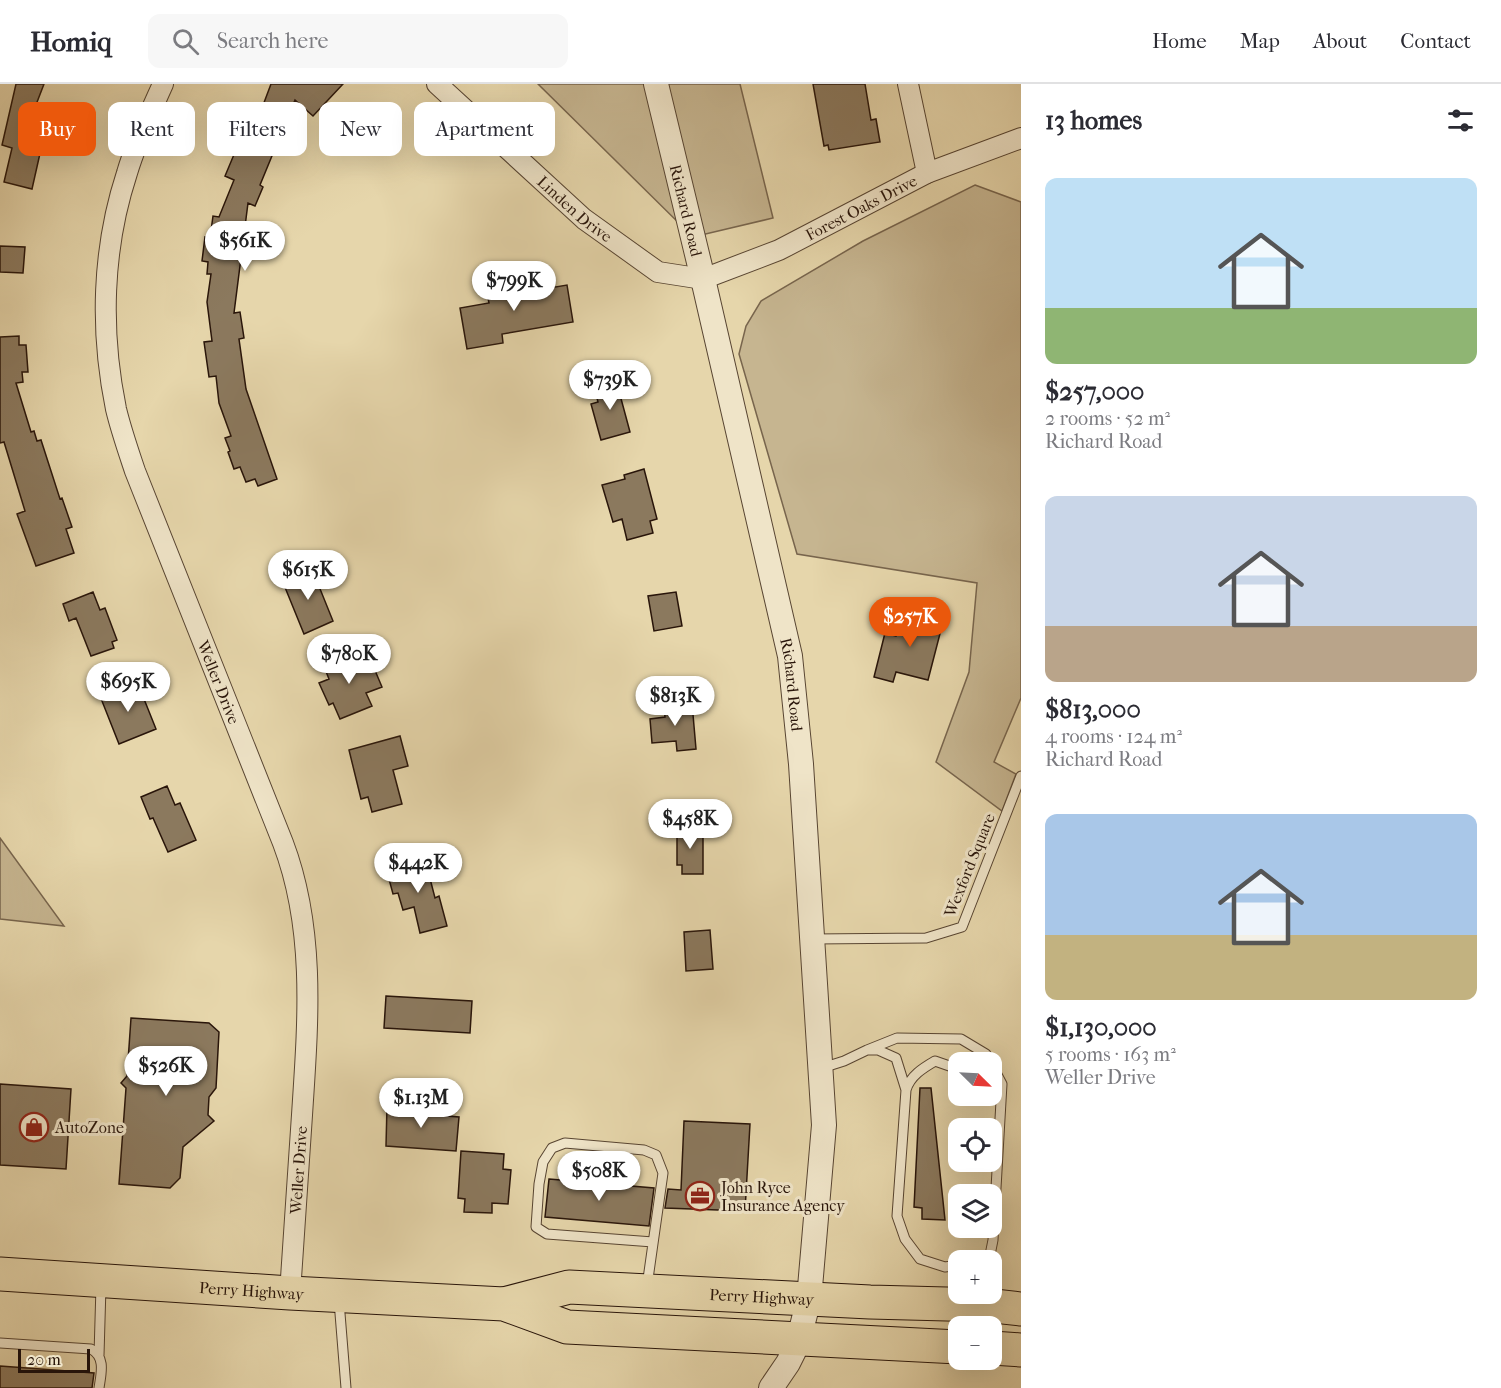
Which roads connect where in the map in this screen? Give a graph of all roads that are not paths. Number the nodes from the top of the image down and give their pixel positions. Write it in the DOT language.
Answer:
graph roads {
  1 [pos="163,84"];
  2 [pos="437,84"];
  3 [pos="656,84"];
  4 [pos="908,84"];
  5 [pos="1021,138"];
  6 [pos="927,173"];
  7 [pos="704,279"];
  8 [pos="1021,776"];
  9 [pos="813,939"];
  10 [pos="867,1050"];
  11 [pos="983,1052"];
  12 [pos="948,1066"];
  13 [pos="822,1068"];
  14 [pos="906,1089"];
  15 [pos="1001,1106"];
  16 [pos="653,1242"];
  17 [pos="991,1250"];
  18 [pos="948,1267"];
  19 [pos="0,1274"];
  20 [pos="101,1281"];
  21 [pos="646,1291"];
  22 [pos="290,1293"];
  23 [pos="339,1295"];
  24 [pos="808,1299"];
  25 [pos="948,1300"];
  26 [pos="504,1304"];
  27 [pos="1002,1304"];
  28 [pos="1021,1309"];
  29 [pos="800,1338"];
  30 [pos="0,1343"];
  31 [pos="948,1346"];
  32 [pos="99,1355"];
  33 [pos="99,1388"];
  34 [pos="346,1388"];
  35 [pos="771,1388"];
  1 -- 22 [label="street, Weller Drive"];
  2 -- 7 [label="street, Linden Drive"];
  3 -- 7 [label="street, Richard Road"];
  4 -- 6 [label="street"];
  5 -- 6 [label="street, Forest Oaks Drive"];
  6 -- 7 [label="street, Forest Oaks Drive"];
  7 -- 9 [label="street, Richard Road"];
  8 -- 9 [label="lane, Wexford Square"];
  9 -- 13 [label="street, Richard Road"];
  10 -- 11 [label="lane"];
  10 -- 13 [label="lane"];
  10 -- 14 [label="lane"];
  12 -- 14 [label="lane"];
  13 -- 24 [label="street, Richard Road"];
  14 -- 18 [label="lane"];
  15 -- 17 [label="lane"];
  16 -- 16 [label="lane"];
  16 -- 21 [label="lane"];
  19 -- 20 [label="highway, Perry Highway"];
  20 -- 22 [label="highway, Perry Highway"];
  20 -- 32 [label="lane"];
  21 -- 24 [label="highway, Perry Highway"];
  21 -- 26 [label="highway, Perry Highway"];
  22 -- 23 [label="highway, Perry Highway"];
  23 -- 26 [label="highway, Perry Highway"];
  23 -- 34 [label="lane"];
  24 -- 25 [label="highway, Perry Highway"];
  24 -- 29 [label="street, Richard Road"];
  26 -- 29 [label="highway, Perry Highway"];
  27 -- 28 [label="highway, Perry Highway"];
  29 -- 31 [label="highway, Perry Highway"];
  29 -- 35 [label="street, Richard Road"];
  30 -- 32 [label="lane"];
  32 -- 33 [label="lane"];
}
